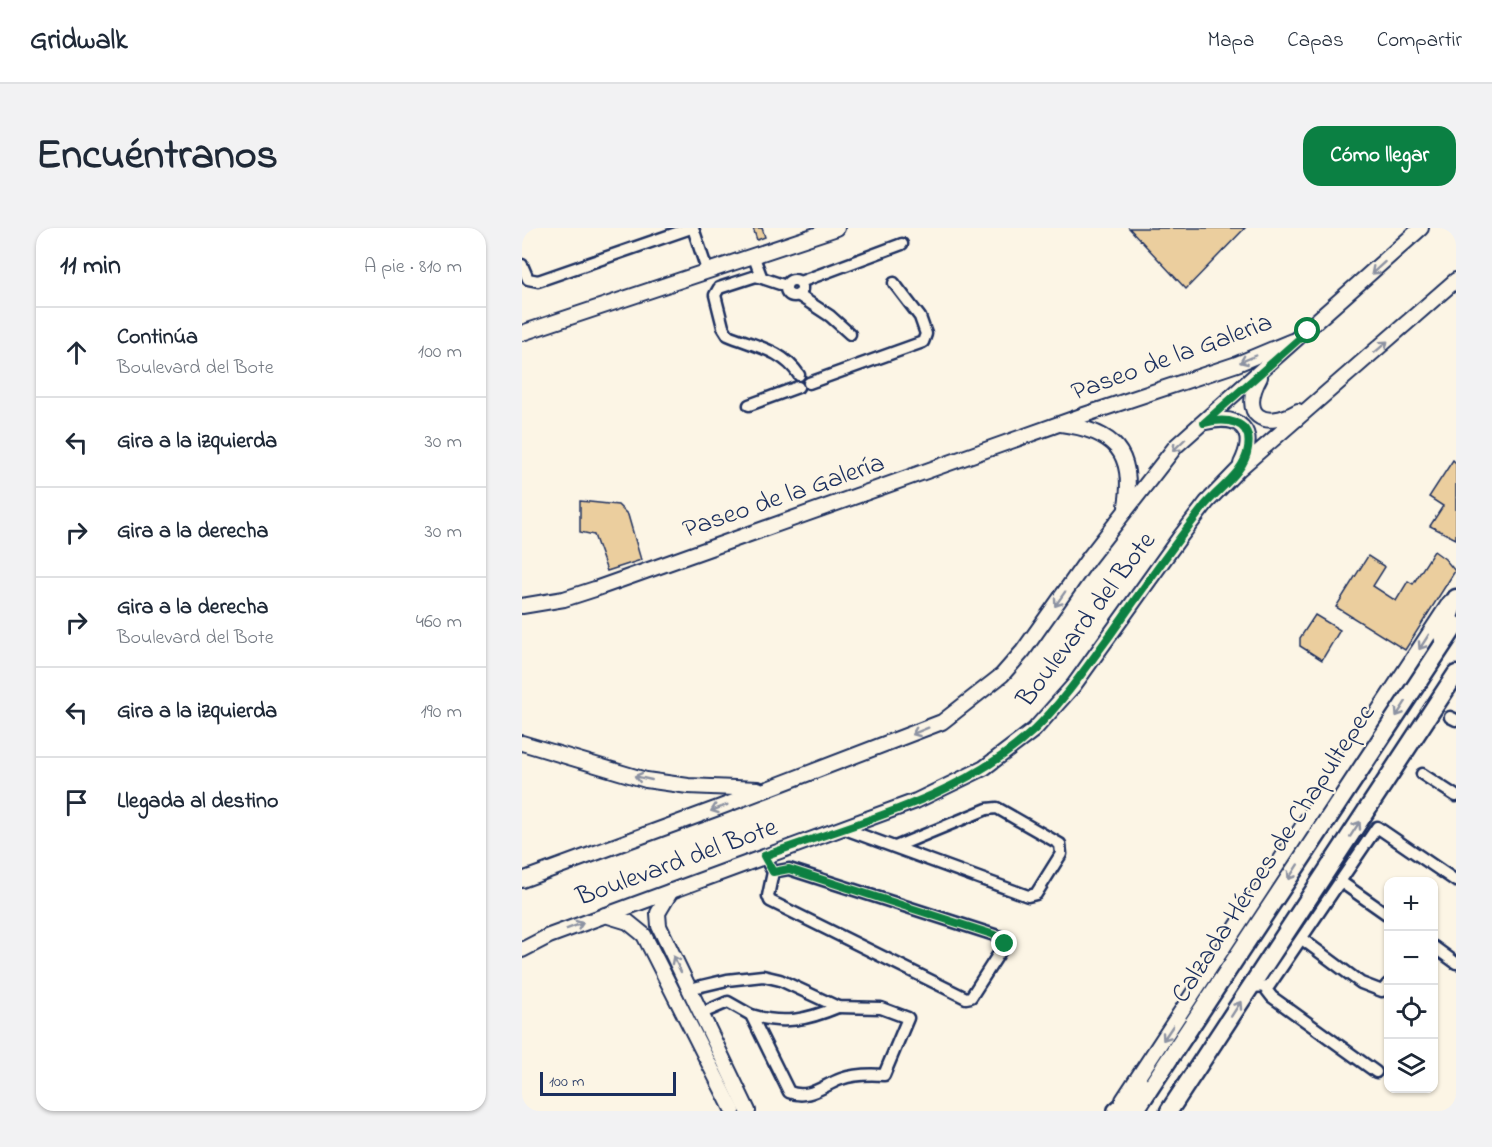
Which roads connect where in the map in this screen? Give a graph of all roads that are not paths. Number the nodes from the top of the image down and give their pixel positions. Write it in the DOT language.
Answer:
graph roads {
  1 [pos="692,228"];
  2 [pos="837,228"];
  3 [pos="1421,228"];
  4 [pos="902,244"];
  5 [pos="753,255"];
  6 [pos="522,264"];
  7 [pos="707,270"];
  8 [pos="761,276"];
  9 [pos="1456,280"];
  10 [pos="800,282"];
  11 [pos="894,283"];
  12 [pos="786,286"];
  13 [pos="798,295"];
  14 [pos="522,333"];
  15 [pos="850,334"];
  16 [pos="1302,336"];
  17 [pos="1264,370"];
  18 [pos="800,375"];
  19 [pos="809,383"];
  20 [pos="798,387"];
  21 [pos="1324,397"];
  22 [pos="749,405"];
  23 [pos="1204,423"];
  24 [pos="1059,424"];
  25 [pos="1239,469"];
  26 [pos="1125,511"];
  27 [pos="1456,593"];
  28 [pos="1456,598"];
  29 [pos="522,606"];
  30 [pos="1456,625"];
  31 [pos="1434,658"];
  32 [pos="1456,674"];
  33 [pos="522,743"];
  34 [pos="1422,774"];
  35 [pos="764,789"];
  36 [pos="1456,796"];
  37 [pos="842,828"];
  38 [pos="895,848"];
  39 [pos="764,856"];
  40 [pos="773,872"];
  41 [pos="522,880"];
  42 [pos="1456,880"];
  43 [pos="1341,882"];
  44 [pos="670,891"];
  45 [pos="1384,912"];
  46 [pos="605,915"];
  47 [pos="1302,939"];
  48 [pos="522,950"];
  49 [pos="1438,952"];
  50 [pos="1456,963"];
  51 [pos="1384,987"];
  52 [pos="1258,988"];
  53 [pos="689,989"];
  54 [pos="838,1007"];
  55 [pos="700,1014"];
  56 [pos="751,1015"];
  57 [pos="713,1057"];
  58 [pos="1162,1071"];
  59 [pos="1376,1072"];
  60 [pos="734,1111"];
  61 [pos="748,1111"];
  62 [pos="1116,1111"];
  63 [pos="1135,1111"];
  64 [pos="1169,1111"];
  1 -- 6 [label="street"];
  1 -- 7 [label="street"];
  2 -- 5 [label="street"];
  3 -- 16 [label="street, Boulevard del Bote, one-way"];
  4 -- 10 [label="street"];
  5 -- 7 [label="street"];
  5 -- 8 [label="street"];
  7 -- 14 [label="street"];
  8 -- 12 [label="street"];
  8 -- 18 [label="street"];
  21 -- 9 [label="street, Boulevard del Bote, one-way"];
  10 -- 12 [label="street"];
  10 -- 13 [label="street"];
  11 -- 19 [label="street"];
  12 -- 13 [label="street"];
  13 -- 15 [label="street"];
  16 -- 17 [label="street, Boulevard del Bote"];
  16 -- 24 [label="street, Paseo de la Galeria, one-way"];
  17 -- 21 [label="street"];
  17 -- 23 [label="street, Boulevard del Bote"];
  18 -- 19 [label="street"];
  18 -- 20 [label="street"];
  19 -- 20 [label="street"];
  20 -- 22 [label="street"];
  21 -- 25 [label="street, Boulevard del Bote"];
  23 -- 25 [label="street"];
  23 -- 26 [label="street, Boulevard del Bote, one-way"];
  24 -- 26 [label="street"];
  24 -- 29 [label="street, Paseo de la Galería"];
  25 -- 37 [label="street, Boulevard del Bote"];
  26 -- 35 [label="street, Boulevard del Bote, one-way"];
  27 -- 62 [label="street, one-way"];
  28 -- 31 [label="main road"];
  30 -- 31 [label="main road, Calzada Héroes de Chapultepec"];
  31 -- 58 [label="main road, Calzada Héroes de Chapultepec, one-way"];
  52 -- 32 [label="main road, Calzada Héroes de Chapultepec, one-way"];
  35 -- 33 [label="street, one-way"];
  34 -- 36 [label="street"];
  35 -- 41 [label="street, Boulevard del Bote, one-way"];
  37 -- 38 [label="street"];
  37 -- 39 [label="street, Boulevard del Bote"];
  38 -- 38 [label="street"];
  39 -- 40 [label="street"];
  39 -- 44 [label="street, Boulevard del Bote"];
  40 -- 40 [label="street"];
  42 -- 43 [label="street"];
  43 -- 45 [label="street"];
  43 -- 47 [label="street"];
  44 -- 46 [label="street, Boulevard del Bote"];
  53 -- 44 [label="street, one-way"];
  48 -- 46 [label="street, Boulevard del Bote, one-way"];
  46 -- 57 [label="street"];
  47 -- 51 [label="street"];
  47 -- 52 [label="street"];
  49 -- 50 [label="street"];
  52 -- 59 [label="street"];
  64 -- 52 [label="main road, Calzada Héroes de Chapultepec, one-way"];
  53 -- 54 [label="street"];
  53 -- 55 [label="street"];
  54 -- 56 [label="street"];
  54 -- 56 [label="street"];
  55 -- 56 [label="street"];
  55 -- 57 [label="street"];
  57 -- 60 [label="street"];
  57 -- 61 [label="street"];
  58 -- 62 [label="main road"];
  58 -- 63 [label="main road, Calzada Héroes de Chapultepec"];
}
